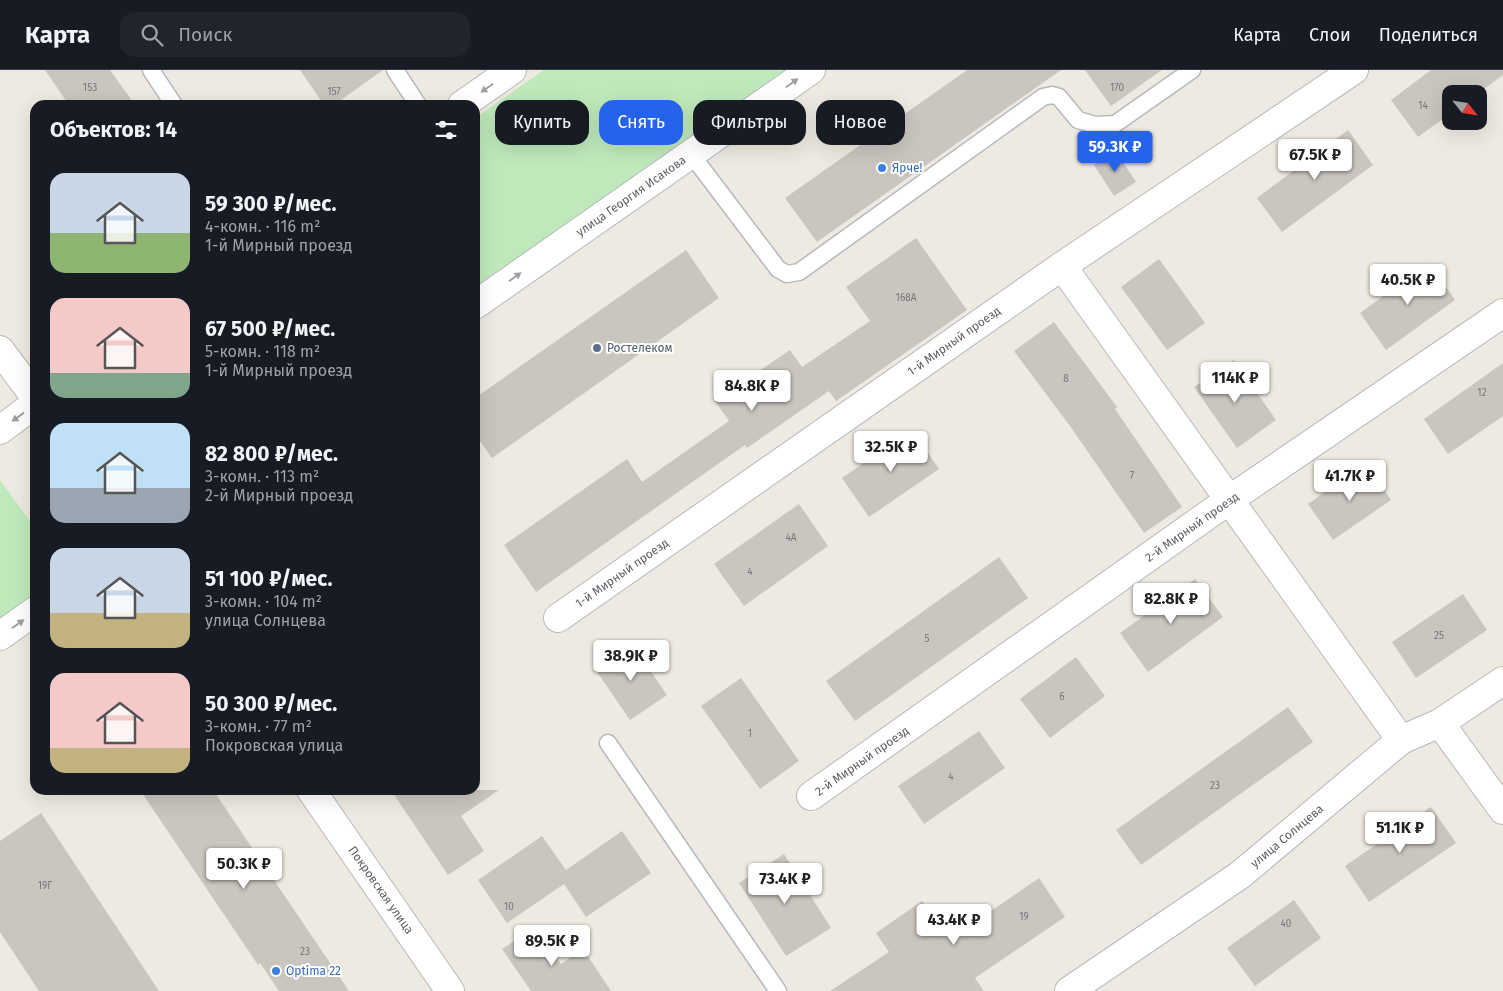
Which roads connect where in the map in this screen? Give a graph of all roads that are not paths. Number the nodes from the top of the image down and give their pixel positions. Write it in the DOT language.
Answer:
graph roads {
  1 [pos="151,70"];
  2 [pos="395,70"];
  3 [pos="512,70"];
  4 [pos="811,70"];
  5 [pos="1192,70"];
  6 [pos="1354,70"];
  7 [pos="171,100"];
  8 [pos="415,100"];
  9 [pos="469,100"];
  10 [pos="691,154"];
  11 [pos="1062,266"];
  12 [pos="480,302"];
  13 [pos="1503,313"];
  14 [pos="0,350"];
  15 [pos="30,390"];
  16 [pos="30,408"];
  17 [pos="0,430"];
  18 [pos="1229,500"];
  19 [pos="30,615"];
  20 [pos="558,618"];
  21 [pos="0,636"];
  22 [pos="1503,681"];
  23 [pos="1440,723"];
  24 [pos="1401,740"];
  25 [pos="608,743"];
  26 [pos="314,795"];
  27 [pos="811,796"];
  28 [pos="1503,810"];
  29 [pos="450,991"];
  30 [pos="778,991"];
  31 [pos="1069,991"];
  1 -- 7 [label="lane"];
  2 -- 8 [label="lane"];
  3 -- 9 [label="street, one-way"];
  10 -- 4 [label="street, улица Георгия Исакова, one-way"];
  5 -- 10 [label="lane"];
  6 -- 11 [label="street, 1-й Мирный проезд"];
  12 -- 10 [label="street, улица Георгия Исакова, one-way"];
  11 -- 18 [label="street"];
  11 -- 20 [label="street, 1-й Мирный проезд"];
  13 -- 18 [label="street, 2-й Мирный проезд"];
  14 -- 15 [label="street"];
  16 -- 17 [label="street, one-way"];
  18 -- 24 [label="street"];
  18 -- 27 [label="street, 2-й Мирный проезд"];
  21 -- 19 [label="street, one-way"];
  22 -- 23 [label="street, улица Солнцева"];
  23 -- 24 [label="street, улица Солнцева"];
  23 -- 28 [label="street"];
  24 -- 31 [label="street, улица Солнцева"];
  25 -- 30 [label="lane"];
  26 -- 29 [label="street, Покровская улица"];
}
